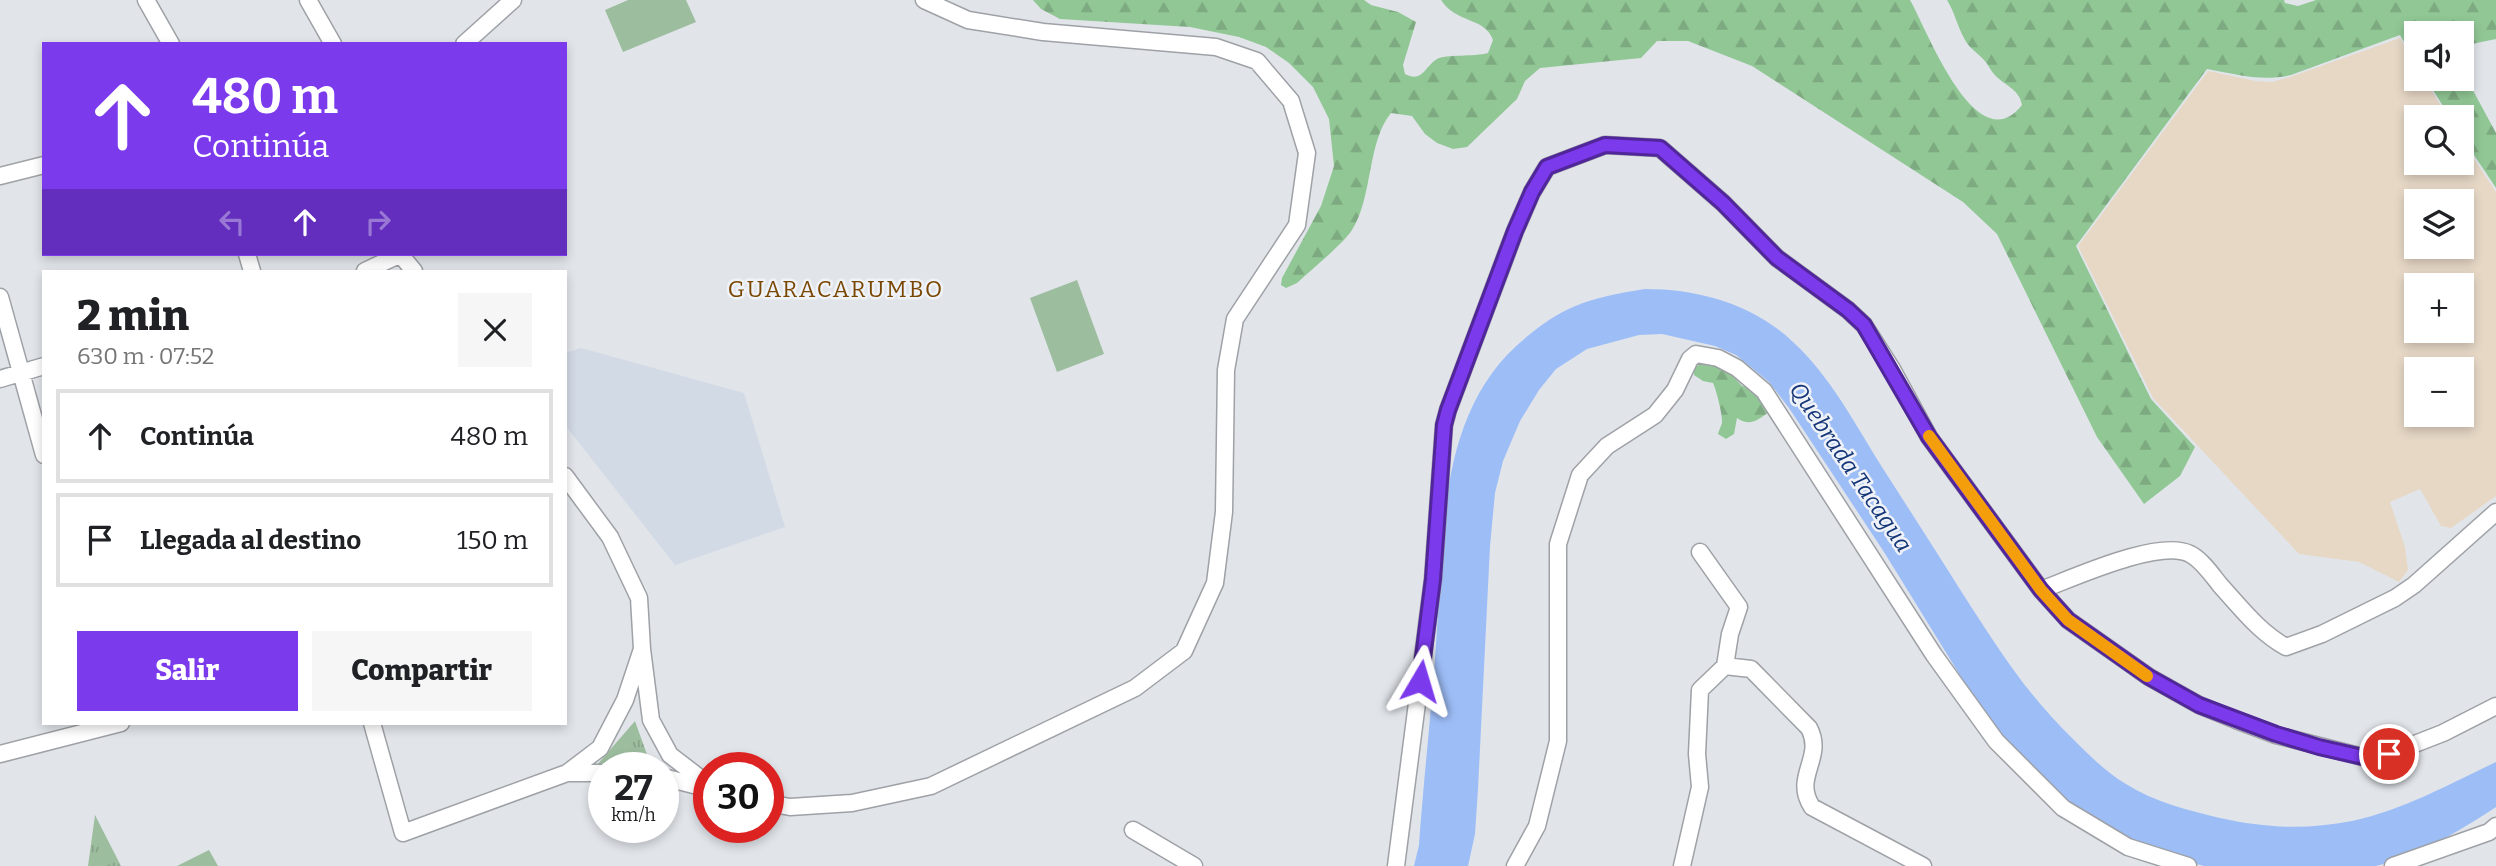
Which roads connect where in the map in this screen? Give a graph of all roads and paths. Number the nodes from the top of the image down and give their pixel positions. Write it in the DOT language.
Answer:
graph roads {
  1 [pos="146,0"];
  2 [pos="308,0"];
  3 [pos="924,0"];
  4 [pos="509,2"];
  5 [pos="170,42"];
  6 [pos="332,42"];
  7 [pos="466,42"];
  8 [pos="42,165"];
  9 [pos="0,176"];
  10 [pos="396,256"];
  11 [pos="402,256"];
  12 [pos="367,270"];
  13 [pos="413,270"];
  14 [pos="0,297"];
  15 [pos="42,367"];
  16 [pos="22,372"];
  17 [pos="0,379"];
  18 [pos="42,447"];
  19 [pos="567,479"];
  20 [pos="2496,512"];
  21 [pos="1700,552"];
  22 [pos="2041,590"];
  23 [pos="642,649"];
  24 [pos="1725,666"];
  25 [pos="2496,706"];
  26 [pos="109,725"];
  27 [pos="373,725"];
  28 [pos="0,754"];
  29 [pos="588,773"];
  30 [pos="567,774"];
  31 [pos="693,774"];
  32 [pos="784,806"];
  33 [pos="2496,826"];
  34 [pos="1133,830"];
  35 [pos="1194,866"];
  36 [pos="1396,866"];
  37 [pos="1515,866"];
  38 [pos="1682,866"];
  39 [pos="1923,866"];
  40 [pos="2188,866"];
  41 [pos="2393,866"];
  1 -- 5 [label="street"];
  2 -- 6 [label="street"];
  3 -- 32 [label="street"];
  4 -- 7 [label="street"];
  8 -- 9 [label="street"];
  10 -- 12 [label="street"];
  11 -- 13 [label="street"];
  14 -- 16 [label="street"];
  15 -- 16 [label="street"];
  16 -- 17 [label="street"];
  16 -- 18 [label="street"];
  19 -- 23 [label="street"];
  20 -- 22 [label="street"];
  21 -- 24 [label="street"];
  22 -- 25 [label="street"];
  22 -- 36 [label="street"];
  23 -- 30 [label="street"];
  23 -- 31 [label="street"];
  24 -- 38 [label="street"];
  24 -- 39 [label="street"];
  26 -- 28 [label="street"];
  27 -- 30 [label="street"];
  29 -- 30 [label="street"];
  33 -- 41 [label="street"];
  34 -- 35 [label="street"];
  37 -- 40 [label="street"];
}
